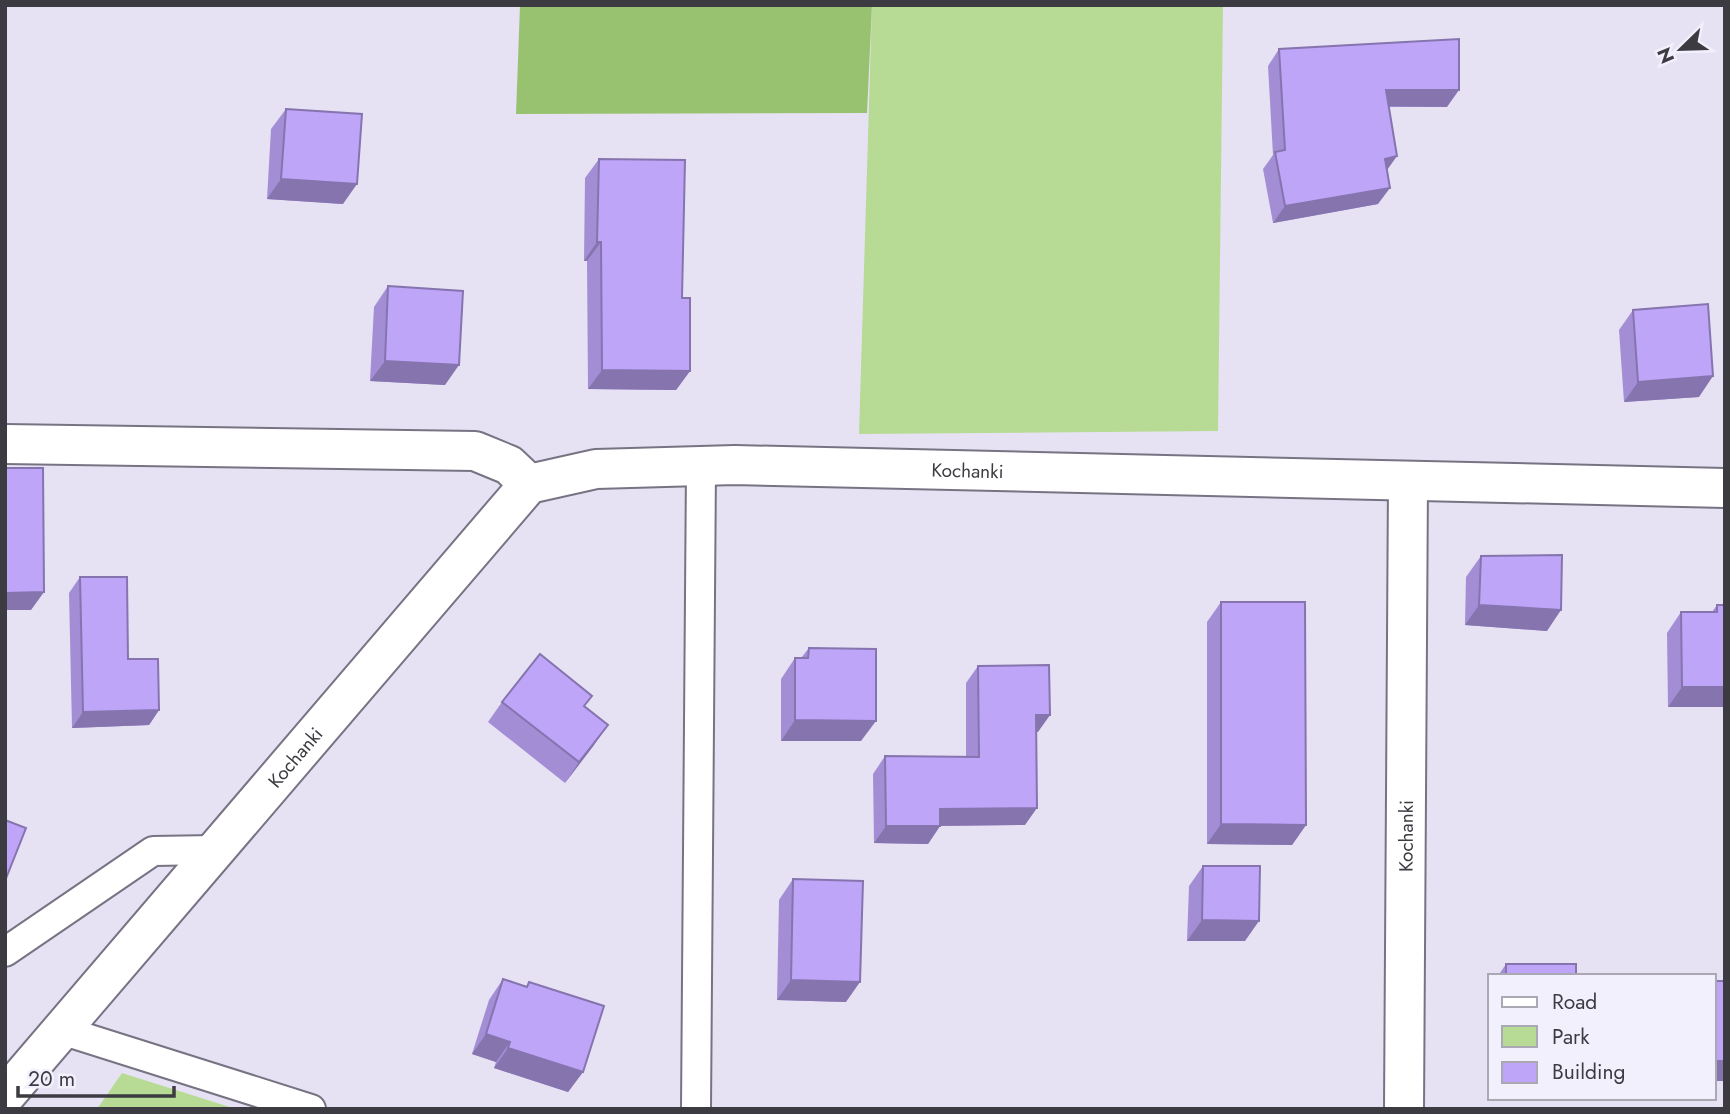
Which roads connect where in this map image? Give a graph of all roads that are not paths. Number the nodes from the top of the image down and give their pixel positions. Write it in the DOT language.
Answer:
graph roads {
  1 [pos="5,444"];
  2 [pos="701,467"];
  3 [pos="1408,481"];
  4 [pos="529,484"];
  5 [pos="1725,488"];
  6 [pos="214,850"];
  7 [pos="5,952"];
  8 [pos="61,1030"];
  9 [pos="5,1096"];
  10 [pos="311,1109"];
  11 [pos="696,1109"];
  12 [pos="1404,1109"];
  1 -- 4 [label="street"];
  2 -- 3 [label="street, Kochanki"];
  2 -- 4 [label="street, Kochanki"];
  2 -- 11 [label="lane"];
  3 -- 5 [label="street, Kochanki"];
  3 -- 12 [label="street, Kochanki"];
  4 -- 6 [label="street, Kochanki"];
  6 -- 7 [label="lane"];
  6 -- 8 [label="street, Kochanki"];
  8 -- 9 [label="street, Kochanki"];
  8 -- 10 [label="lane"];
}
